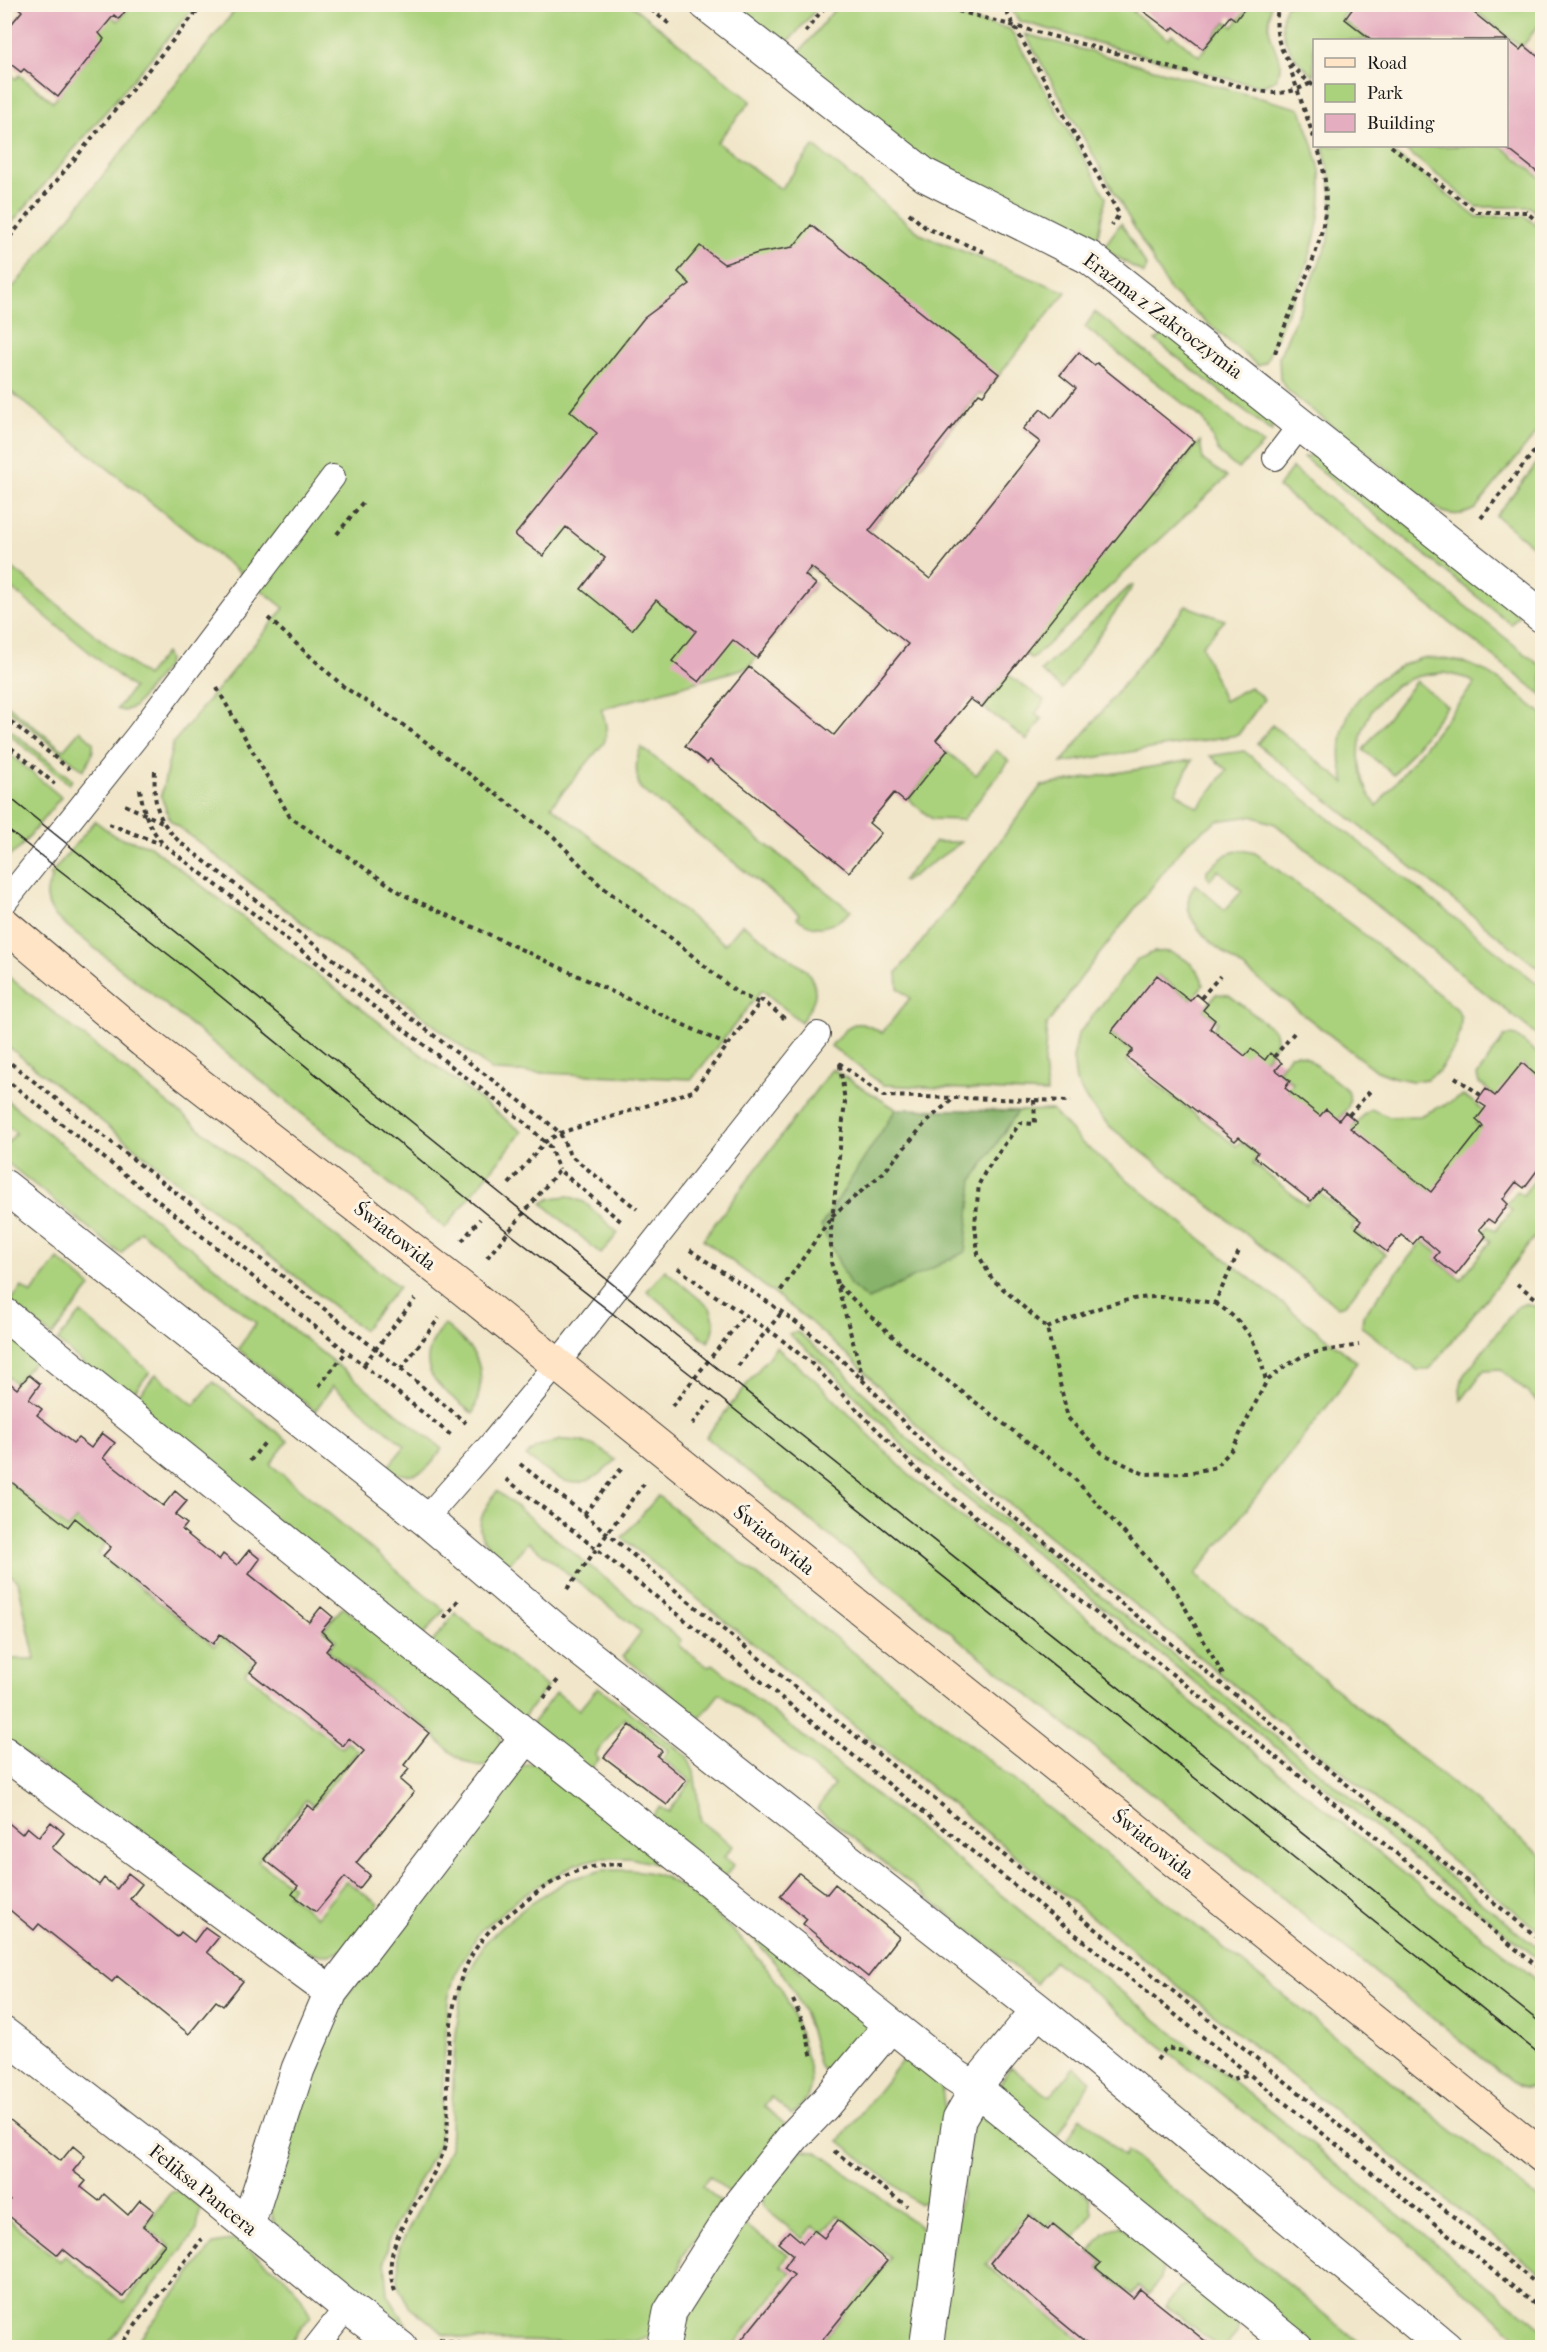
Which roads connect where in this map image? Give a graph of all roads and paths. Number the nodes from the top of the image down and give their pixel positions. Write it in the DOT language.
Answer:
graph roads {
  1 [pos="203,4"];
  2 [pos="645,4"];
  3 [pos="706,4"];
  4 [pos="932,4"];
  5 [pos="1002,4"];
  6 [pos="1279,4"];
  7 [pos="1014,26"];
  8 [pos="672,27"];
  9 [pos="1289,64"];
  10 [pos="1313,85"];
  11 [pos="1298,90"];
  12 [pos="1313,135"];
  13 [pos="1317,147"];
  14 [pos="1392,147"];
  15 [pos="900,207"];
  16 [pos="1542,225"];
  17 [pos="1108,232"];
  18 [pos="4,244"];
  19 [pos="992,255"];
  20 [pos="1274,360"];
  21 [pos="1301,424"];
  22 [pos="1542,442"];
  23 [pos="1275,458"];
  24 [pos="333,477"];
  25 [pos="1457,548"];
  26 [pos="1542,616"];
  27 [pos="268,618"];
  28 [pos="215,685"];
  29 [pos="138,735"];
  30 [pos="172,836"];
  31 [pos="4,903"];
  32 [pos="4,924"];
  33 [pos="1220,976"];
  34 [pos="1201,998"];
  35 [pos="759,1003"];
  36 [pos="1294,1033"];
  37 [pos="818,1034"];
  38 [pos="727,1046"];
  39 [pos="1274,1057"];
  40 [pos="4,1058"];
  41 [pos="840,1064"];
  42 [pos="1455,1077"];
  43 [pos="4,1078"];
  44 [pos="1372,1089"];
  45 [pos="1482,1096"];
  46 [pos="954,1098"];
  47 [pos="1034,1100"];
  48 [pos="1349,1115"];
  49 [pos="560,1133"];
  50 [pos="545,1142"];
  51 [pos="559,1170"];
  52 [pos="509,1184"];
  53 [pos="4,1186"];
  54 [pos="638,1211"];
  55 [pos="833,1215"];
  56 [pos="480,1219"];
  57 [pos="626,1225"];
  58 [pos="458,1246"];
  59 [pos="684,1246"];
  60 [pos="1240,1249"];
  61 [pos="672,1264"];
  62 [pos="480,1265"];
  63 [pos="1517,1284"];
  64 [pos="838,1285"];
  65 [pos="781,1290"];
  66 [pos="418,1295"];
  67 [pos="1215,1303"];
  68 [pos="1542,1303"];
  69 [pos="782,1312"];
  70 [pos="442,1313"];
  71 [pos="4,1314"];
  72 [pos="745,1315"];
  73 [pos="1047,1328"];
  74 [pos="768,1329"];
  75 [pos="1359,1345"];
  76 [pos="376,1349"];
  77 [pos="364,1364"];
  78 [pos="556,1365"];
  79 [pos="738,1366"];
  80 [pos="401,1369"];
  81 [pos="865,1382"];
  82 [pos="1266,1382"];
  83 [pos="710,1402"];
  84 [pos="667,1412"];
  85 [pos="470,1426"];
  86 [pos="688,1430"];
  87 [pos="458,1440"];
  88 [pos="516,1461"];
  89 [pos="626,1463"];
  90 [pos="503,1477"];
  91 [pos="584,1514"];
  92 [pos="425,1519"];
  93 [pos="483,1568"];
  94 [pos="420,1649"];
  95 [pos="1223,1675"];
  96 [pos="527,1736"];
  97 [pos="4,1753"];
  98 [pos="626,1864"];
  99 [pos="1542,1941"];
  100 [pos="1542,1970"];
  101 [pos="789,1991"];
  102 [pos="331,1992"];
  103 [pos="1038,2010"];
  104 [pos="891,2025"];
  105 [pos="4,2034"];
  106 [pos="1250,2074"];
  107 [pos="1133,2088"];
  108 [pos="975,2089"];
  109 [pos="813,2116"];
  110 [pos="1542,2156"];
  111 [pos="237,2217"];
  112 [pos="941,2231"];
  113 [pos="1542,2288"];
  114 [pos="398,2297"];
  115 [pos="347,2307"];
  116 [pos="1542,2310"];
  117 [pos="436,2339"];
  118 [pos="118,2348"];
  119 [pos="315,2348"];
  120 [pos="401,2348"];
  121 [pos="527,2348"];
  122 [pos="663,2348"];
  123 [pos="926,2348"];
  124 [pos="1297,2348"];
  125 [pos="1446,2348"];
  1 -- 18 [label="path"];
  2 -- 8 [label="path"];
  3 -- 21 [label="street, Erazma z Zakroczymia"];
  4 -- 7 [label="path"];
  5 -- 7 [label="path"];
  6 -- 9 [label="path"];
  7 -- 11 [label="path"];
  7 -- 17 [label="path"];
  9 -- 10 [label="path"];
  9 -- 11 [label="path"];
  10 -- 11 [label="path"];
  11 -- 12 [label="path"];
  13 -- 20 [label="path"];
  14 -- 16 [label="path"];
  15 -- 19 [label="path"];
  21 -- 23 [label="lane"];
  21 -- 25 [label="street, Erazma z Zakroczymia"];
  22 -- 25 [label="path"];
  24 -- 29 [label="lane"];
  25 -- 26 [label="street, Erazma z Zakroczymia"];
  27 -- 35 [label="path"];
  28 -- 38 [label="path"];
  29 -- 31 [label="lane"];
  29 -- 50 [label="path"];
  30 -- 49 [label="path"];
  32 -- 78 [label="street, Światowida"];
  33 -- 34 [label="path"];
  36 -- 39 [label="path"];
  37 -- 78 [label="lane"];
  40 -- 76 [label="path"];
  41 -- 55 [label="path"];
  42 -- 45 [label="path"];
  43 -- 77 [label="path"];
  44 -- 48 [label="path"];
  46 -- 55 [label="path"];
  47 -- 73 [label="path"];
  49 -- 50 [label="path"];
  49 -- 54 [label="path"];
  50 -- 51 [label="path"];
  50 -- 52 [label="path"];
  51 -- 57 [label="path"];
  51 -- 62 [label="path"];
  53 -- 92 [label="street"];
  55 -- 64 [label="path"];
  55 -- 65 [label="path"];
  56 -- 58 [label="path"];
  59 -- 69 [label="path"];
  60 -- 67 [label="path"];
  61 -- 72 [label="path"];
  63 -- 68 [label="path"];
  64 -- 81 [label="path"];
  64 -- 95 [label="path"];
  66 -- 76 [label="path"];
  67 -- 73 [label="path"];
  67 -- 82 [label="path"];
  69 -- 74 [label="path"];
  69 -- 99 [label="path"];
  70 -- 80 [label="path"];
  71 -- 94 [label="street"];
  72 -- 74 [label="path"];
  72 -- 84 [label="path"];
  73 -- 82 [label="path"];
  74 -- 79 [label="path"];
  74 -- 100 [label="path"];
  75 -- 82 [label="path"];
  76 -- 77 [label="path"];
  76 -- 80 [label="path"];
  77 -- 87 [label="path"];
  78 -- 92 [label="lane"];
  78 -- 110 [label="street, Światowida"];
  80 -- 85 [label="path"];
  83 -- 86 [label="path"];
  88 -- 91 [label="path"];
  89 -- 91 [label="path"];
  90 -- 106 [label="path"];
  91 -- 113 [label="path"];
  92 -- 93 [label="street"];
  93 -- 94 [label="path"];
  93 -- 103 [label="street"];
  94 -- 96 [label="street"];
  96 -- 102 [label="street"];
  96 -- 104 [label="street"];
  97 -- 102 [label="street"];
  98 -- 114 [label="path"];
  101 -- 109 [label="path"];
  102 -- 111 [label="street"];
  103 -- 107 [label="street"];
  103 -- 108 [label="street"];
  104 -- 108 [label="street"];
  104 -- 109 [label="street"];
  105 -- 111 [label="street, Feliksa Pancera"];
  106 -- 107 [label="path"];
  106 -- 116 [label="path"];
  107 -- 125 [label="street"];
  108 -- 112 [label="street"];
  108 -- 124 [label="street"];
  109 -- 112 [label="path"];
  109 -- 122 [label="street"];
  111 -- 115 [label="street, Feliksa Pancera"];
  111 -- 118 [label="path"];
  112 -- 123 [label="street"];
  115 -- 119 [label="lane"];
  115 -- 120 [label="street, Feliksa Pancera"];
  117 -- 121 [label="path"];
}
